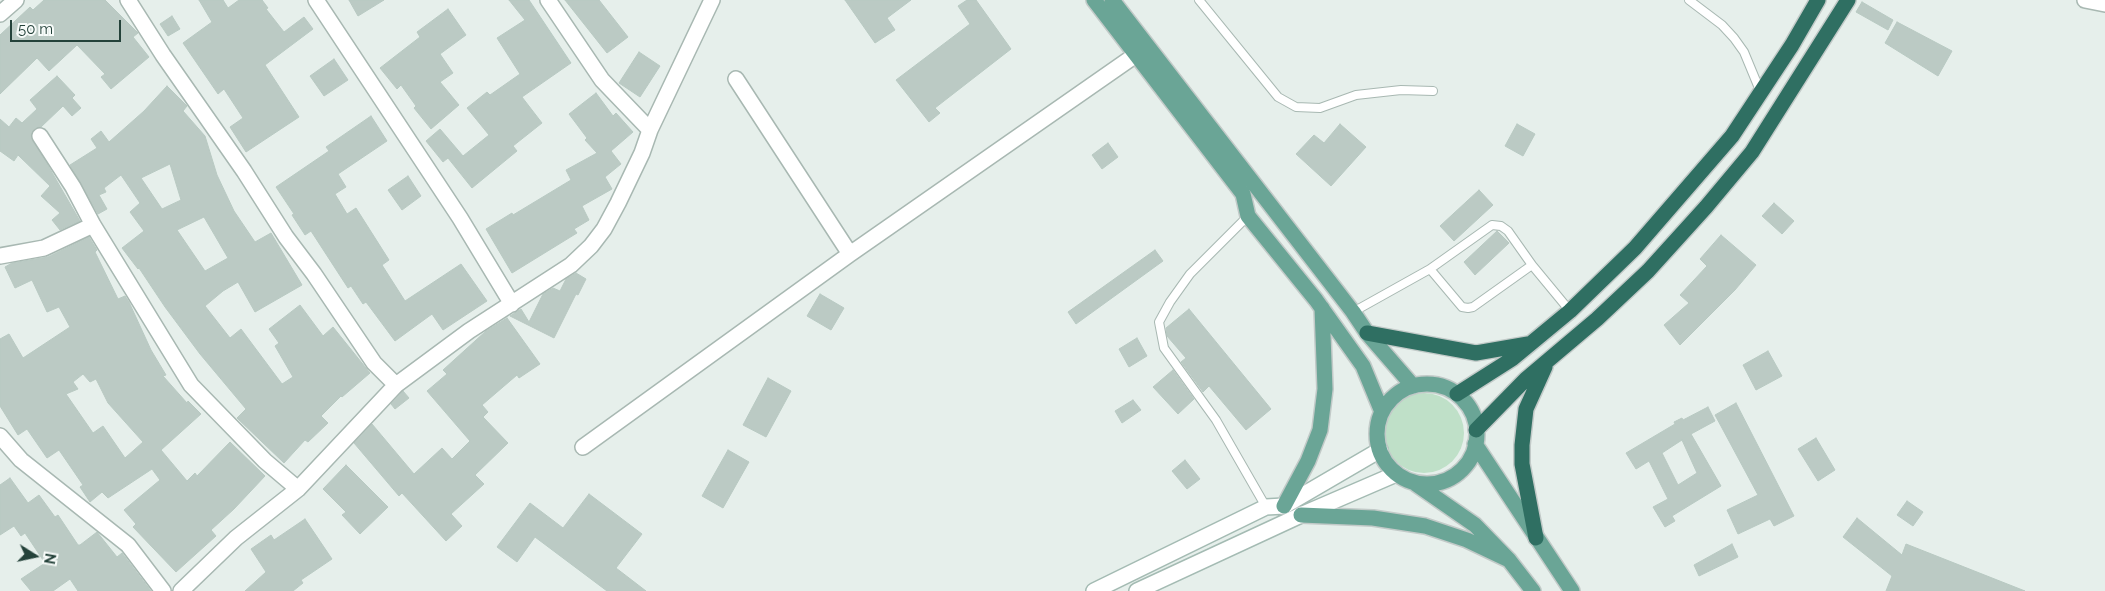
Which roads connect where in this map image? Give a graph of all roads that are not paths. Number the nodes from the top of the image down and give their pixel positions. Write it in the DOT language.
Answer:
graph roads {
  1 [pos="16,0"];
  2 [pos="128,0"];
  3 [pos="316,0"];
  4 [pos="548,0"];
  5 [pos="712,0"];
  6 [pos="1094,0"];
  7 [pos="1112,0"];
  8 [pos="1199,0"];
  9 [pos="1689,0"];
  10 [pos="1818,0"];
  11 [pos="1848,0"];
  12 [pos="2085,0"];
  13 [pos="2105,4"];
  14 [pos="0,14"];
  15 [pos="1137,54"];
  16 [pos="736,79"];
  17 [pos="1433,91"];
  18 [pos="1761,93"];
  19 [pos="650,130"];
  20 [pos="40,136"];
  21 [pos="1248,216"];
  22 [pos="94,225"];
  23 [pos="850,254"];
  24 [pos="0,256"];
  25 [pos="1532,265"];
  26 [pos="1430,269"];
  27 [pos="512,304"];
  28 [pos="1322,308"];
  29 [pos="1570,311"];
  30 [pos="1353,312"];
  31 [pos="1367,333"];
  32 [pos="1530,344"];
  33 [pos="1550,358"];
  34 [pos="396,385"];
  35 [pos="1413,386"];
  36 [pos="1457,394"];
  37 [pos="1382,412"];
  38 [pos="0,436"];
  39 [pos="1476,437"];
  40 [pos="584,447"];
  41 [pos="1380,450"];
  42 [pos="1396,474"];
  43 [pos="1414,483"];
  44 [pos="298,488"];
  45 [pos="1284,506"];
  46 [pos="1266,507"];
  47 [pos="1301,515"];
  48 [pos="1536,538"];
  49 [pos="1509,560"];
  50 [pos="163,591"];
  51 [pos="181,591"];
  52 [pos="1094,591"];
  53 [pos="1137,591"];
  54 [pos="1533,591"];
  55 [pos="1572,591"];
  1 -- 14 [label="street"];
  2 -- 34 [label="street"];
  3 -- 27 [label="street"];
  4 -- 19 [label="street"];
  5 -- 19 [label="street"];
  6 -- 15 [label="main road"];
  7 -- 30 [label="main road"];
  8 -- 17 [label="lane"];
  9 -- 18 [label="lane"];
  10 -- 18 [label="highway"];
  11 -- 33 [label="highway"];
  12 -- 13 [label="street"];
  15 -- 21 [label="main road"];
  15 -- 23 [label="street"];
  16 -- 23 [label="street"];
  18 -- 29 [label="highway"];
  19 -- 27 [label="street"];
  20 -- 22 [label="street"];
  21 -- 28 [label="main road"];
  21 -- 46 [label="lane"];
  22 -- 24 [label="street"];
  22 -- 44 [label="street"];
  23 -- 40 [label="street"];
  25 -- 26 [label="lane"];
  25 -- 26 [label="lane"];
  25 -- 29 [label="lane"];
  26 -- 30 [label="lane"];
  27 -- 34 [label="street"];
  28 -- 37 [label="main road"];
  28 -- 45 [label="main road"];
  29 -- 32 [label="highway"];
  30 -- 31 [label="main road"];
  31 -- 32 [label="highway"];
  31 -- 35 [label="main road"];
  32 -- 36 [label="highway"];
  33 -- 39 [label="highway"];
  33 -- 48 [label="highway"];
  34 -- 44 [label="street"];
  35 -- 36 [label="main road"];
  35 -- 37 [label="main road"];
  36 -- 39 [label="main road"];
  37 -- 41 [label="main road"];
  38 -- 50 [label="street"];
  39 -- 43 [label="main road"];
  39 -- 48 [label="main road"];
  41 -- 42 [label="main road"];
  41 -- 45 [label="street"];
  42 -- 43 [label="main road"];
  42 -- 47 [label="street"];
  43 -- 49 [label="main road"];
  44 -- 51 [label="street"];
  45 -- 46 [label="street"];
  46 -- 52 [label="street"];
  47 -- 49 [label="main road"];
  47 -- 53 [label="street"];
  48 -- 55 [label="main road"];
  49 -- 54 [label="main road"];
}
